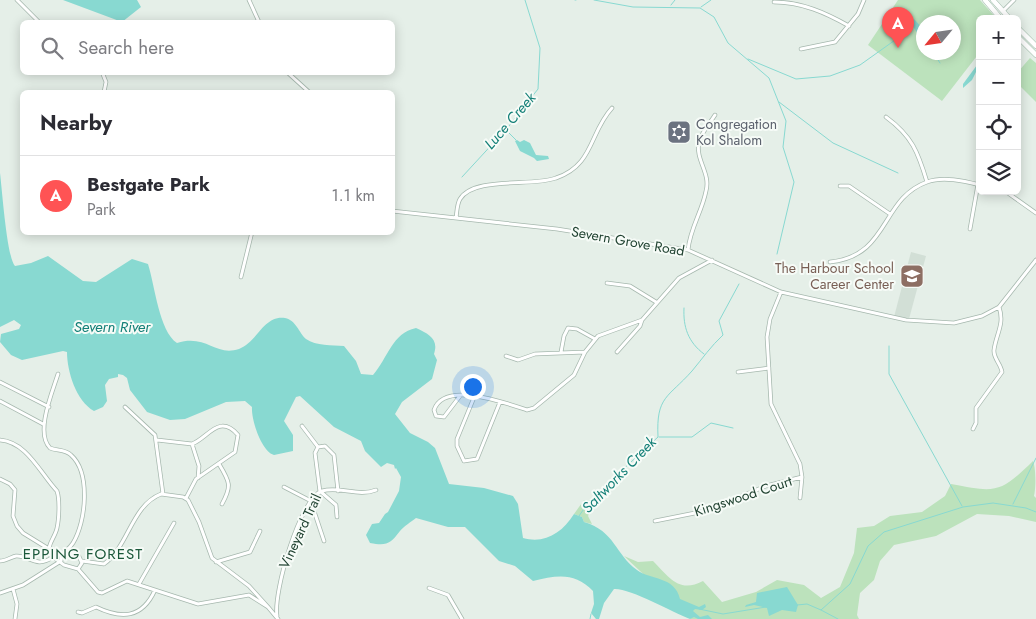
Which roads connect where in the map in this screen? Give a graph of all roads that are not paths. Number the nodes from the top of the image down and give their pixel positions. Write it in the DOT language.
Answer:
graph roads {
  1 [pos="17,0"];
  2 [pos="249,0"];
  3 [pos="864,0"];
  4 [pos="984,0"];
  5 [pos="993,0"];
  6 [pos="1014,0"];
  7 [pos="774,2"];
  8 [pos="1003,11"];
  9 [pos="997,15"];
  10 [pos="1006,15"];
  11 [pos="37,20"];
  12 [pos="258,20"];
  13 [pos="849,26"];
  14 [pos="1022,31"];
  15 [pos="1021,40"];
  16 [pos="1036,46"];
  17 [pos="801,49"];
  18 [pos="1036,55"];
  19 [pos="103,75"];
  20 [pos="291,75"];
  21 [pos="104,90"];
  22 [pos="307,90"];
  23 [pos="612,108"];
  24 [pos="715,116"];
  25 [pos="886,117"];
  26 [pos="927,182"];
  27 [pos="976,184"];
  28 [pos="840,186"];
  29 [pos="977,195"];
  30 [pos="1011,195"];
  31 [pos="395,211"];
  32 [pos="1036,213"];
  33 [pos="890,214"];
  34 [pos="456,218"];
  35 [pos="970,229"];
  36 [pos="251,235"];
  37 [pos="688,250"];
  38 [pos="713,260"];
  39 [pos="1036,260"];
  40 [pos="830,262"];
  41 [pos="241,277"];
  42 [pos="607,283"];
  43 [pos="781,292"];
  44 [pos="656,302"];
  45 [pos="999,307"];
  46 [pos="642,320"];
  47 [pos="595,339"];
  48 [pos="561,352"];
  49 [pos="586,352"];
  50 [pos="617,352"];
  51 [pos="506,356"];
  52 [pos="769,368"];
  53 [pos="738,372"];
  54 [pos="58,374"];
  55 [pos="0,382"];
  56 [pos="475,395"];
  57 [pos="460,396"];
  58 [pos="0,402"];
  59 [pos="500,402"];
  60 [pos="48,407"];
  61 [pos="125,407"];
  62 [pos="43,424"];
  63 [pos="302,426"];
  64 [pos="973,429"];
  65 [pos="0,440"];
  66 [pos="157,440"];
  67 [pos="192,444"];
  68 [pos="318,447"];
  69 [pos="219,464"];
  70 [pos="802,477"];
  71 [pos="197,478"];
  72 [pos="0,479"];
  73 [pos="284,487"];
  74 [pos="376,490"];
  75 [pos="338,491"];
  76 [pos="320,492"];
  77 [pos="163,494"];
  78 [pos="186,498"];
  79 [pos="800,498"];
  80 [pos="311,501"];
  81 [pos="222,504"];
  82 [pos="338,517"];
  83 [pos="655,521"];
  84 [pos="174,523"];
  85 [pos="260,531"];
  86 [pos="75,540"];
  87 [pos="324,541"];
  88 [pos="49,549"];
  89 [pos="68,550"];
  90 [pos="76,550"];
  91 [pos="63,552"];
  92 [pos="53,557"];
  93 [pos="0,561"];
  94 [pos="82,561"];
  95 [pos="61,562"];
  96 [pos="215,562"];
  97 [pos="78,568"];
  98 [pos="139,584"];
  99 [pos="429,588"];
  100 [pos="13,589"];
  101 [pos="155,590"];
  102 [pos="0,593"];
  103 [pos="268,607"];
  104 [pos="78,612"];
  105 [pos="277,618"];
  106 [pos="15,619"];
  107 [pos="462,619"];
  1 -- 11 [label="street"];
  2 -- 12 [label="street"];
  3 -- 13 [label="street"];
  4 -- 9 [label="main road"];
  5 -- 8 [label="main road"];
  6 -- 8 [label="street"];
  7 -- 13 [label="street"];
  8 -- 10 [label="main road"];
  13 -- 17 [label="street"];
  14 -- 16 [label="main road"];
  15 -- 18 [label="main road"];
  19 -- 21 [label="street"];
  20 -- 22 [label="street"];
  23 -- 34 [label="street"];
  24 -- 37 [label="street"];
  25 -- 26 [label="street"];
  26 -- 27 [label="street"];
  26 -- 33 [label="street"];
  28 -- 33 [label="street"];
  29 -- 35 [label="street"];
  30 -- 32 [label="street"];
  31 -- 34 [label="street, Severn Grove Road"];
  33 -- 40 [label="street"];
  34 -- 37 [label="street, Severn Grove Road"];
  36 -- 41 [label="street"];
  37 -- 38 [label="street, Severn Grove Road"];
  38 -- 43 [label="street, Severn Grove Road"];
  38 -- 44 [label="street"];
  39 -- 45 [label="street, Severn Grove Road"];
  42 -- 44 [label="street"];
  43 -- 45 [label="street, Severn Grove Road"];
  43 -- 52 [label="street"];
  44 -- 46 [label="street"];
  45 -- 64 [label="street"];
  46 -- 47 [label="street"];
  46 -- 50 [label="street"];
  47 -- 48 [label="street"];
  47 -- 49 [label="street"];
  48 -- 49 [label="street"];
  48 -- 51 [label="street"];
  49 -- 59 [label="street"];
  52 -- 53 [label="street"];
  52 -- 70 [label="street"];
  54 -- 60 [label="street"];
  55 -- 60 [label="street"];
  56 -- 57 [label="street"];
  56 -- 59 [label="street"];
  56 -- 59 [label="street"];
  57 -- 57 [label="street"];
  58 -- 62 [label="street"];
  60 -- 62 [label="street"];
  61 -- 66 [label="street"];
  62 -- 86 [label="street"];
  63 -- 68 [label="street"];
  65 -- 88 [label="street"];
  66 -- 67 [label="street"];
  66 -- 77 [label="street"];
  67 -- 69 [label="street"];
  67 -- 71 [label="street"];
  68 -- 75 [label="street"];
  68 -- 76 [label="street, Vineyard Trail"];
  69 -- 71 [label="street"];
  69 -- 81 [label="street"];
  70 -- 79 [label="street"];
  70 -- 83 [label="street, Kingswood Court"];
  71 -- 78 [label="street"];
  72 -- 88 [label="street"];
  73 -- 80 [label="street"];
  74 -- 75 [label="street"];
  75 -- 76 [label="street"];
  76 -- 80 [label="street, Vineyard Trail"];
  76 -- 82 [label="street"];
  77 -- 78 [label="street"];
  77 -- 94 [label="street"];
  78 -- 96 [label="street"];
  80 -- 87 [label="street"];
  80 -- 105 [label="street, Vineyard Trail"];
  84 -- 98 [label="street"];
  85 -- 96 [label="street"];
  86 -- 89 [label="street"];
  86 -- 90 [label="street"];
  88 -- 92 [label="street"];
  89 -- 90 [label="street"];
  89 -- 91 [label="street"];
  90 -- 94 [label="street"];
  91 -- 92 [label="street"];
  91 -- 95 [label="street"];
  92 -- 93 [label="street"];
  92 -- 95 [label="street"];
  94 -- 97 [label="street"];
  95 -- 97 [label="street"];
  95 -- 100 [label="street"];
  96 -- 103 [label="street"];
  97 -- 98 [label="street"];
  98 -- 101 [label="street"];
  99 -- 107 [label="street"];
  100 -- 102 [label="street"];
  100 -- 106 [label="street"];
  101 -- 103 [label="street"];
  101 -- 104 [label="street"];
  103 -- 105 [label="street"];
}
